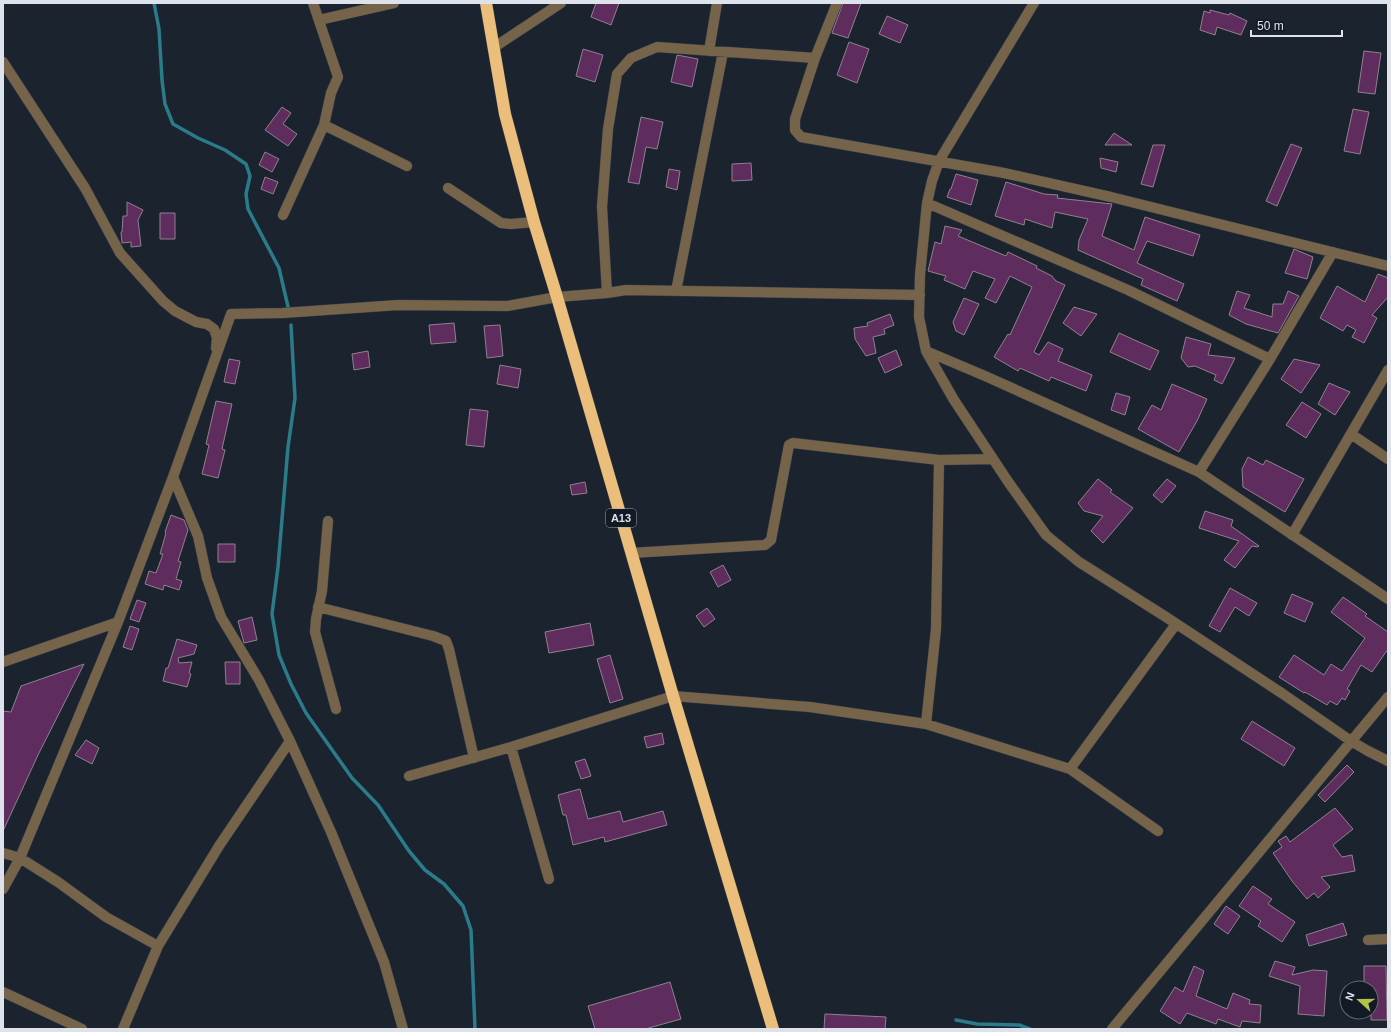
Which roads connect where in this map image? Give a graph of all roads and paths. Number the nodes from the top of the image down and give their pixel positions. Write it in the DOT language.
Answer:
graph roads {
  1 [pos="313,3"];
  2 [pos="394,3"];
  3 [pos="486,3"];
  4 [pos="561,3"];
  5 [pos="717,3"];
  6 [pos="837,3"];
  7 [pos="1034,3"];
  8 [pos="318,20"];
  9 [pos="493,48"];
  10 [pos="709,51"];
  11 [pos="723,52"];
  12 [pos="815,58"];
  13 [pos="3,62"];
  14 [pos="324,126"];
  15 [pos="939,161"];
  16 [pos="407,166"];
  17 [pos="448,188"];
  18 [pos="927,203"];
  19 [pos="283,215"];
  20 [pos="534,222"];
  21 [pos="1333,252"];
  22 [pos="1388,266"];
  23 [pos="676,291"];
  24 [pos="607,294"];
  25 [pos="920,295"];
  26 [pos="557,296"];
  27 [pos="926,351"];
  28 [pos="216,358"];
  29 [pos="1270,359"];
  30 [pos="1388,370"];
  31 [pos="1350,434"];
  32 [pos="993,459"];
  33 [pos="1388,459"];
  34 [pos="939,460"];
  35 [pos="1198,472"];
  36 [pos="173,477"];
  37 [pos="328,521"];
  38 [pos="1292,535"];
  39 [pos="631,553"];
  40 [pos="1388,599"];
  41 [pos="318,607"];
  42 [pos="118,622"];
  43 [pos="1176,624"];
  44 [pos="3,662"];
  45 [pos="673,696"];
  46 [pos="1388,696"];
  47 [pos="336,710"];
  48 [pos="926,724"];
  49 [pos="290,741"];
  50 [pos="1351,741"];
  51 [pos="512,747"];
  52 [pos="474,758"];
  53 [pos="1388,761"];
  54 [pos="1070,769"];
  55 [pos="409,776"];
  56 [pos="1158,830"];
  57 [pos="3,852"];
  58 [pos="20,858"];
  59 [pos="549,878"];
  60 [pos="3,889"];
  61 [pos="1388,939"];
  62 [pos="1368,940"];
  63 [pos="158,946"];
  64 [pos="3,992"];
  65 [pos="82,1029"];
  66 [pos="123,1029"];
  67 [pos="403,1029"];
  68 [pos="773,1029"];
  69 [pos="1112,1029"];
  1 -- 8 [label="street"];
  2 -- 8 [label="street"];
  3 -- 9 [label="highway, A13"];
  4 -- 9 [label="street"];
  5 -- 10 [label="street"];
  6 -- 12 [label="street"];
  7 -- 15 [label="street"];
  8 -- 14 [label="street"];
  9 -- 20 [label="highway, A13"];
  10 -- 11 [label="street"];
  10 -- 24 [label="street"];
  11 -- 12 [label="street"];
  11 -- 23 [label="street"];
  12 -- 15 [label="street"];
  13 -- 28 [label="street"];
  14 -- 16 [label="street"];
  14 -- 19 [label="street"];
  15 -- 18 [label="street"];
  15 -- 21 [label="street"];
  17 -- 20 [label="street"];
  18 -- 25 [label="street"];
  18 -- 29 [label="street"];
  20 -- 26 [label="highway, A13"];
  21 -- 22 [label="street"];
  21 -- 29 [label="street"];
  23 -- 24 [label="street"];
  23 -- 25 [label="street"];
  24 -- 26 [label="street"];
  25 -- 27 [label="street"];
  26 -- 28 [label="street"];
  26 -- 39 [label="highway, A13"];
  27 -- 32 [label="street"];
  27 -- 35 [label="street"];
  28 -- 36 [label="street"];
  29 -- 35 [label="street"];
  30 -- 31 [label="street"];
  31 -- 33 [label="street"];
  31 -- 38 [label="street"];
  32 -- 34 [label="street"];
  32 -- 43 [label="street"];
  34 -- 39 [label="street"];
  34 -- 48 [label="street"];
  35 -- 38 [label="street"];
  36 -- 42 [label="street"];
  36 -- 49 [label="street"];
  37 -- 41 [label="street"];
  38 -- 40 [label="street"];
  39 -- 45 [label="highway, A13"];
  41 -- 47 [label="street"];
  41 -- 52 [label="street"];
  42 -- 44 [label="street"];
  42 -- 58 [label="street"];
  43 -- 50 [label="street"];
  43 -- 54 [label="street"];
  45 -- 48 [label="street"];
  45 -- 51 [label="street"];
  45 -- 68 [label="highway, A13"];
  46 -- 50 [label="street"];
  48 -- 54 [label="street"];
  49 -- 63 [label="street"];
  49 -- 67 [label="street"];
  50 -- 53 [label="street"];
  50 -- 69 [label="street"];
  51 -- 52 [label="street"];
  51 -- 59 [label="street"];
  52 -- 55 [label="street"];
  54 -- 56 [label="street"];
  57 -- 58 [label="street"];
  58 -- 60 [label="street"];
  58 -- 63 [label="street"];
  61 -- 62 [label="street"];
  63 -- 66 [label="street"];
  64 -- 65 [label="street"];
}
